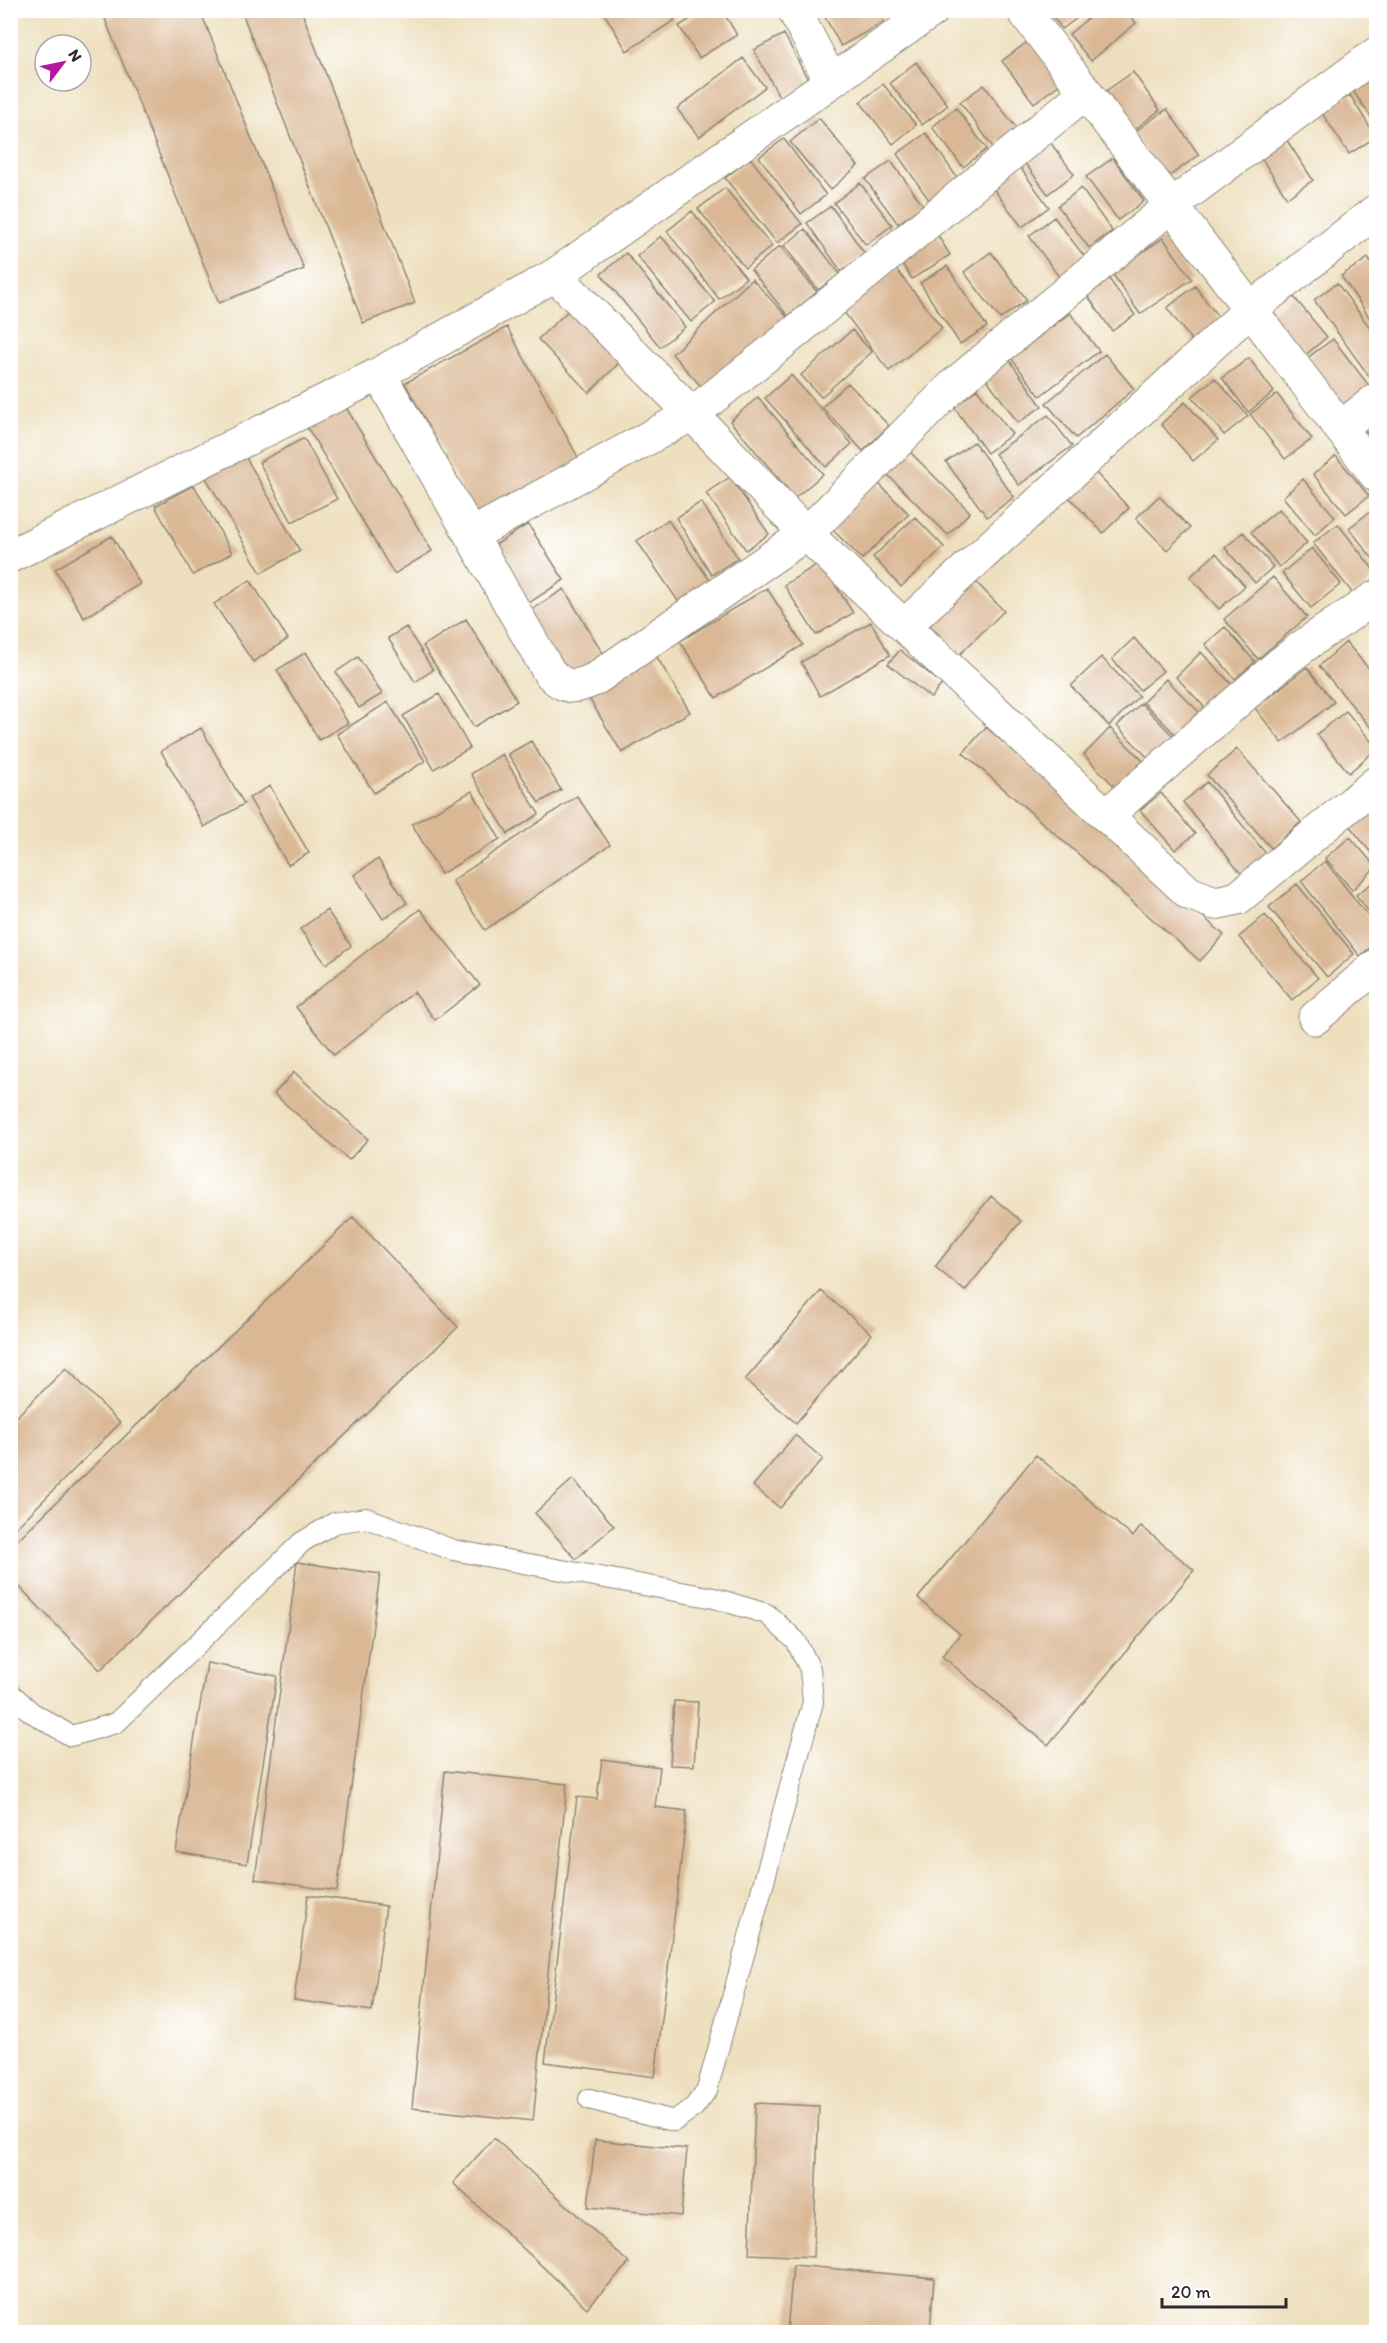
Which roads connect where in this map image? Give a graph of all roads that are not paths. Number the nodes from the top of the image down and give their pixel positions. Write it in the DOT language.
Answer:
graph roads {
  1 [pos="794,10"];
  2 [pos="933,10"];
  3 [pos="1023,10"];
  4 [pos="1377,54"];
  5 [pos="831,81"];
  6 [pos="1086,92"];
  7 [pos="1172,205"];
  8 [pos="1377,211"];
  9 [pos="555,275"];
  10 [pos="1251,309"];
  11 [pos="379,374"];
  12 [pos="1377,400"];
  13 [pos="692,414"];
  14 [pos="1340,428"];
  15 [pos="1377,476"];
  16 [pos="807,534"];
  17 [pos="471,535"];
  18 [pos="10,556"];
  19 [pos="1377,597"];
  20 [pos="904,626"];
  21 [pos="1377,783"];
  22 [pos="1106,816"];
  23 [pos="1377,966"];
  24 [pos="1315,1018"];
  25 [pos="10,1693"];
  26 [pos="589,2099"];
  1 -- 5 [label="street"];
  2 -- 5 [label="street"];
  3 -- 6 [label="street"];
  4 -- 7 [label="street"];
  5 -- 9 [label="street"];
  6 -- 7 [label="street"];
  6 -- 13 [label="street"];
  7 -- 10 [label="street"];
  7 -- 16 [label="street"];
  8 -- 10 [label="street"];
  9 -- 11 [label="street"];
  9 -- 13 [label="street"];
  10 -- 14 [label="street"];
  10 -- 20 [label="street"];
  11 -- 17 [label="street"];
  11 -- 18 [label="street"];
  12 -- 14 [label="street"];
  13 -- 16 [label="street"];
  13 -- 17 [label="street"];
  14 -- 15 [label="street"];
  16 -- 17 [label="street"];
  16 -- 20 [label="street"];
  19 -- 22 [label="street"];
  20 -- 22 [label="street"];
  21 -- 22 [label="street"];
  23 -- 24 [label="street"];
  25 -- 26 [label="lane"];
}
